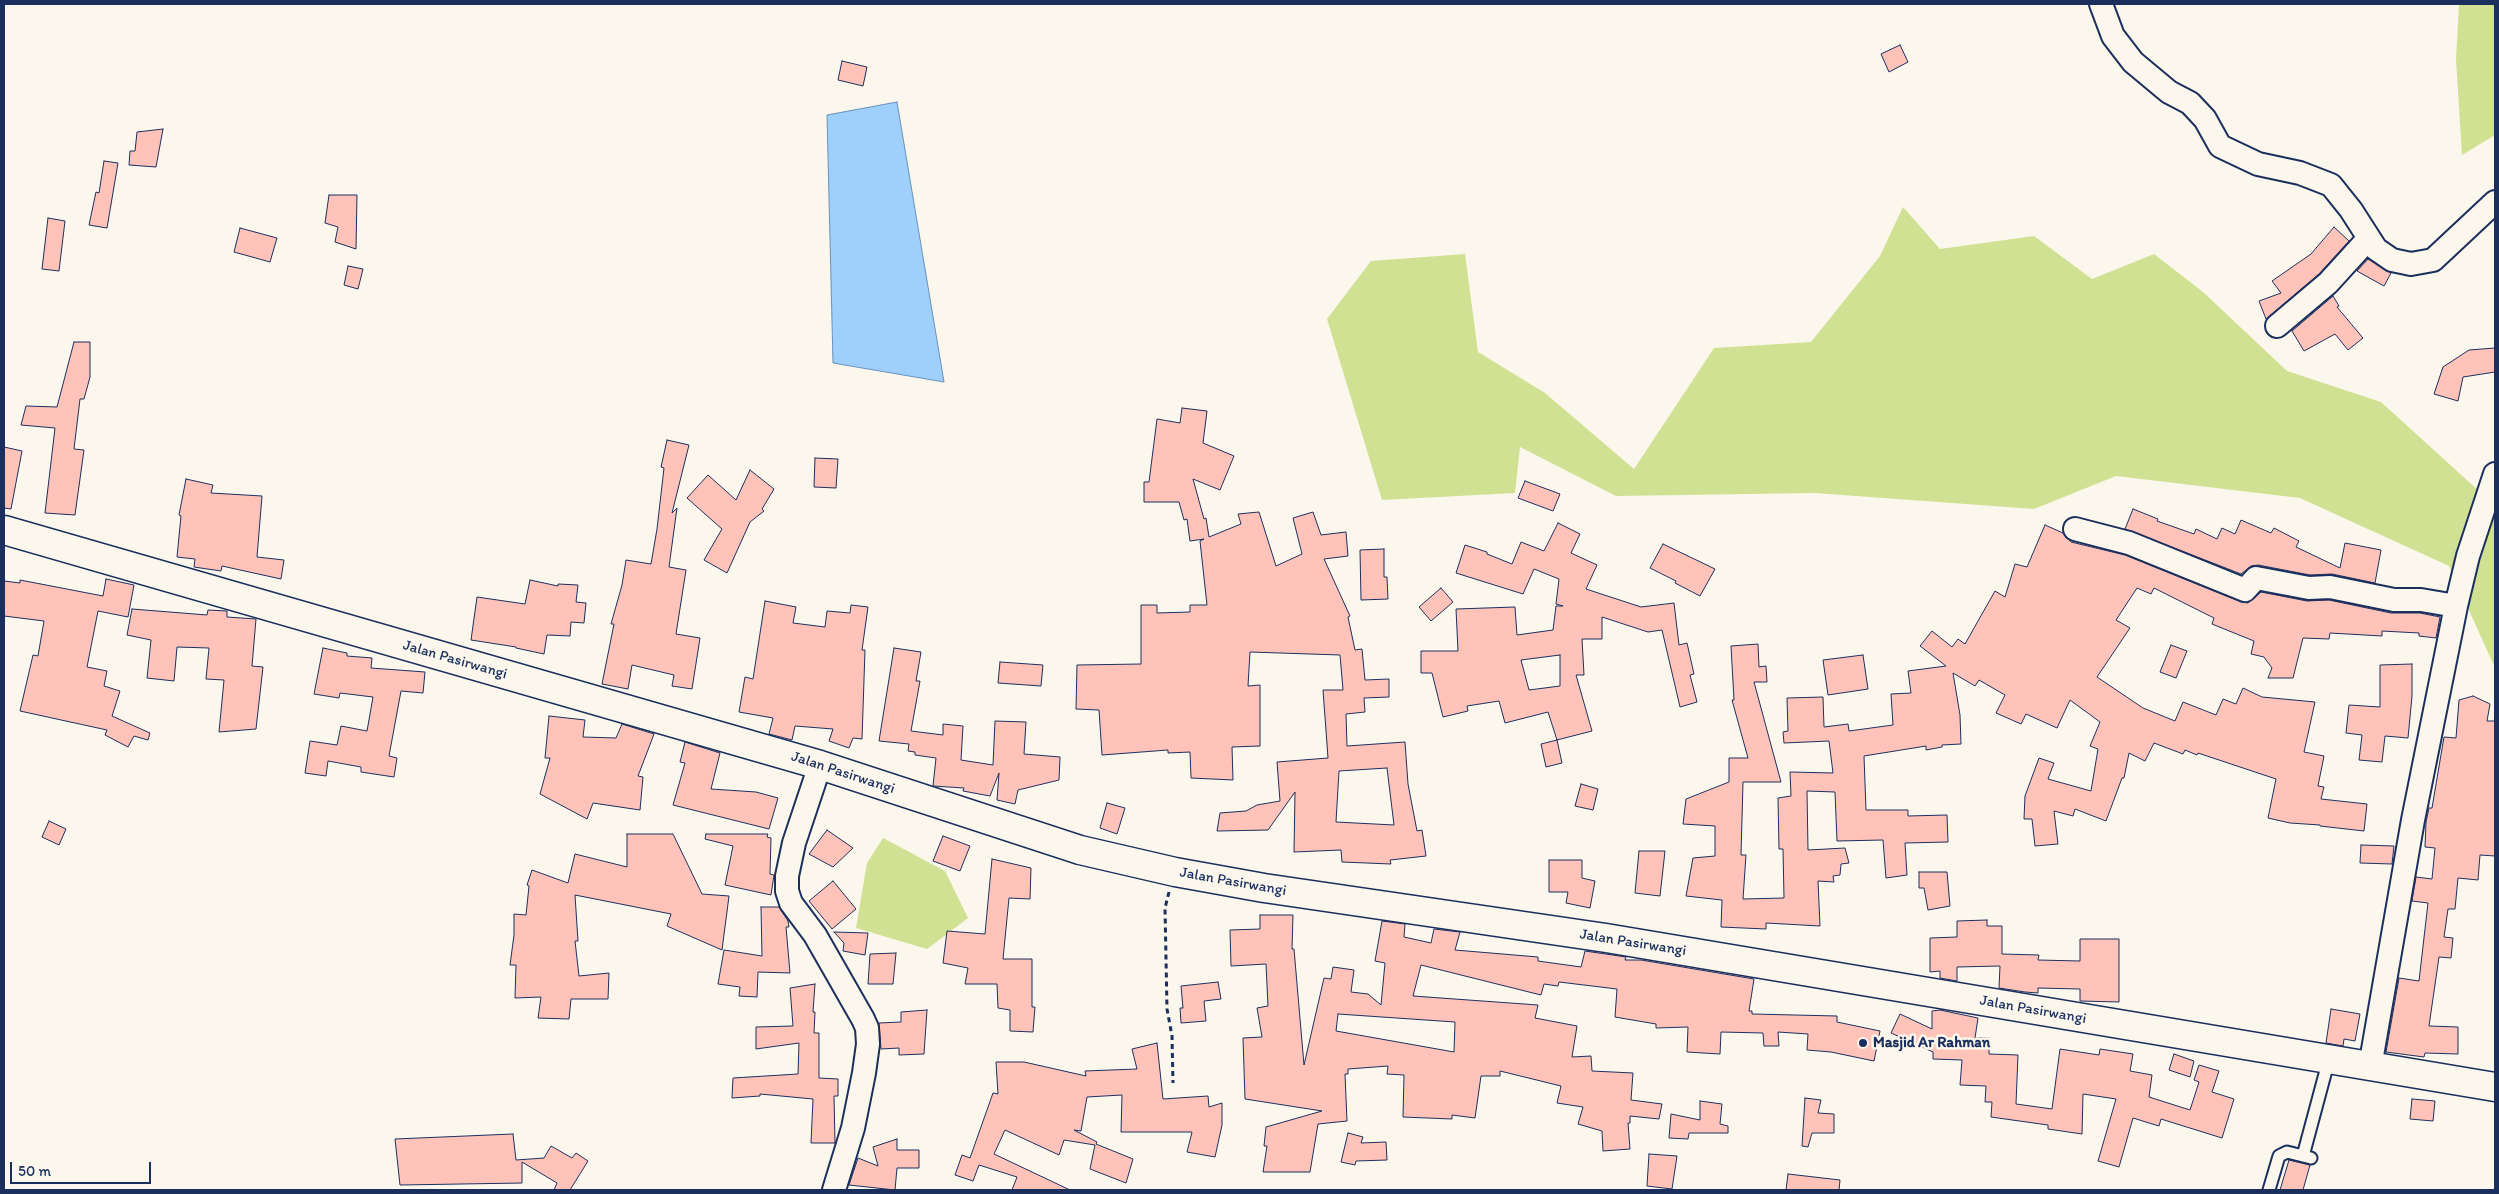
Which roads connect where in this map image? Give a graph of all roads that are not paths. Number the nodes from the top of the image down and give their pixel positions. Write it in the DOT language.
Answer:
graph roads {
  1 [pos="2101,4"];
  2 [pos="2495,202"];
  3 [pos="2370,238"];
  4 [pos="2277,326"];
  5 [pos="2495,474"];
  6 [pos="2075,529"];
  7 [pos="4,530"];
  8 [pos="2456,606"];
  9 [pos="820,765"];
  10 [pos="2329,1060"];
  11 [pos="2370,1067"];
  12 [pos="2495,1087"];
  13 [pos="834,1190"];
  14 [pos="2270,1190"];
  1 -- 3 [label="street"];
  2 -- 3 [label="street"];
  3 -- 4 [label="street"];
  5 -- 8 [label="street"];
  6 -- 8 [label="street"];
  7 -- 9 [label="street, Jalan Pasirwangi"];
  8 -- 11 [label="street"];
  9 -- 10 [label="street, Jalan Pasirwangi"];
  9 -- 13 [label="street"];
  10 -- 11 [label="street, Jalan Pasirwangi"];
  10 -- 14 [label="lane"];
  11 -- 12 [label="street, Jalan Pasirwangi"];
}
